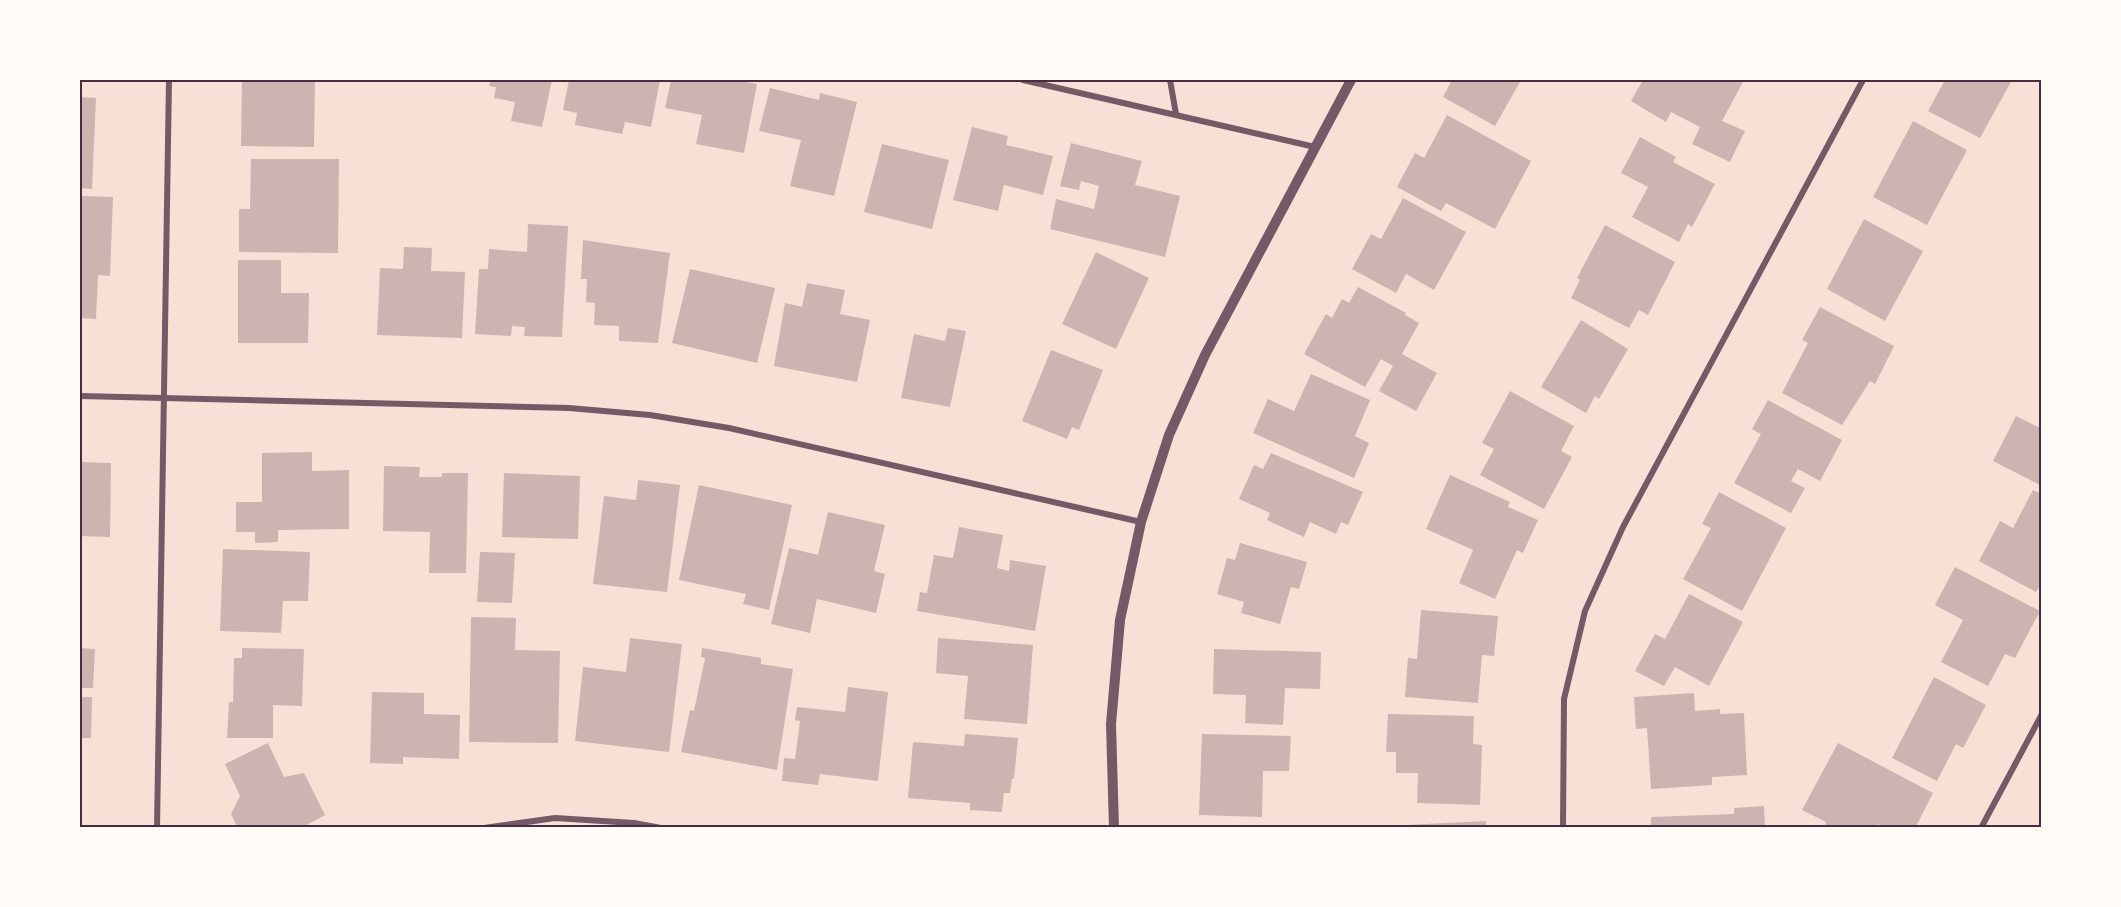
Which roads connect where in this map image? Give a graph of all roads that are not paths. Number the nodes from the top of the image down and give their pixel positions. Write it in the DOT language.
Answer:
graph roads {
  1 [pos="169,80"];
  2 [pos="1023,80"];
  3 [pos="1170,80"];
  4 [pos="1351,80"];
  5 [pos="1863,80"];
  6 [pos="1176,114"];
  7 [pos="1315,147"];
  8 [pos="80,396"];
  9 [pos="164,398"];
  10 [pos="1141,522"];
  11 [pos="2042,714"];
  12 [pos="157,828"];
  13 [pos="484,828"];
  14 [pos="661,828"];
  15 [pos="1114,828"];
  16 [pos="1563,828"];
  17 [pos="1981,828"];
  1 -- 9 [label="street"];
  2 -- 6 [label="street"];
  3 -- 6 [label="street"];
  4 -- 7 [label="street"];
  5 -- 16 [label="street"];
  6 -- 7 [label="street"];
  7 -- 10 [label="street"];
  8 -- 9 [label="street"];
  9 -- 10 [label="street"];
  9 -- 12 [label="street"];
  10 -- 15 [label="street"];
  11 -- 17 [label="street"];
  13 -- 14 [label="street"];
}
